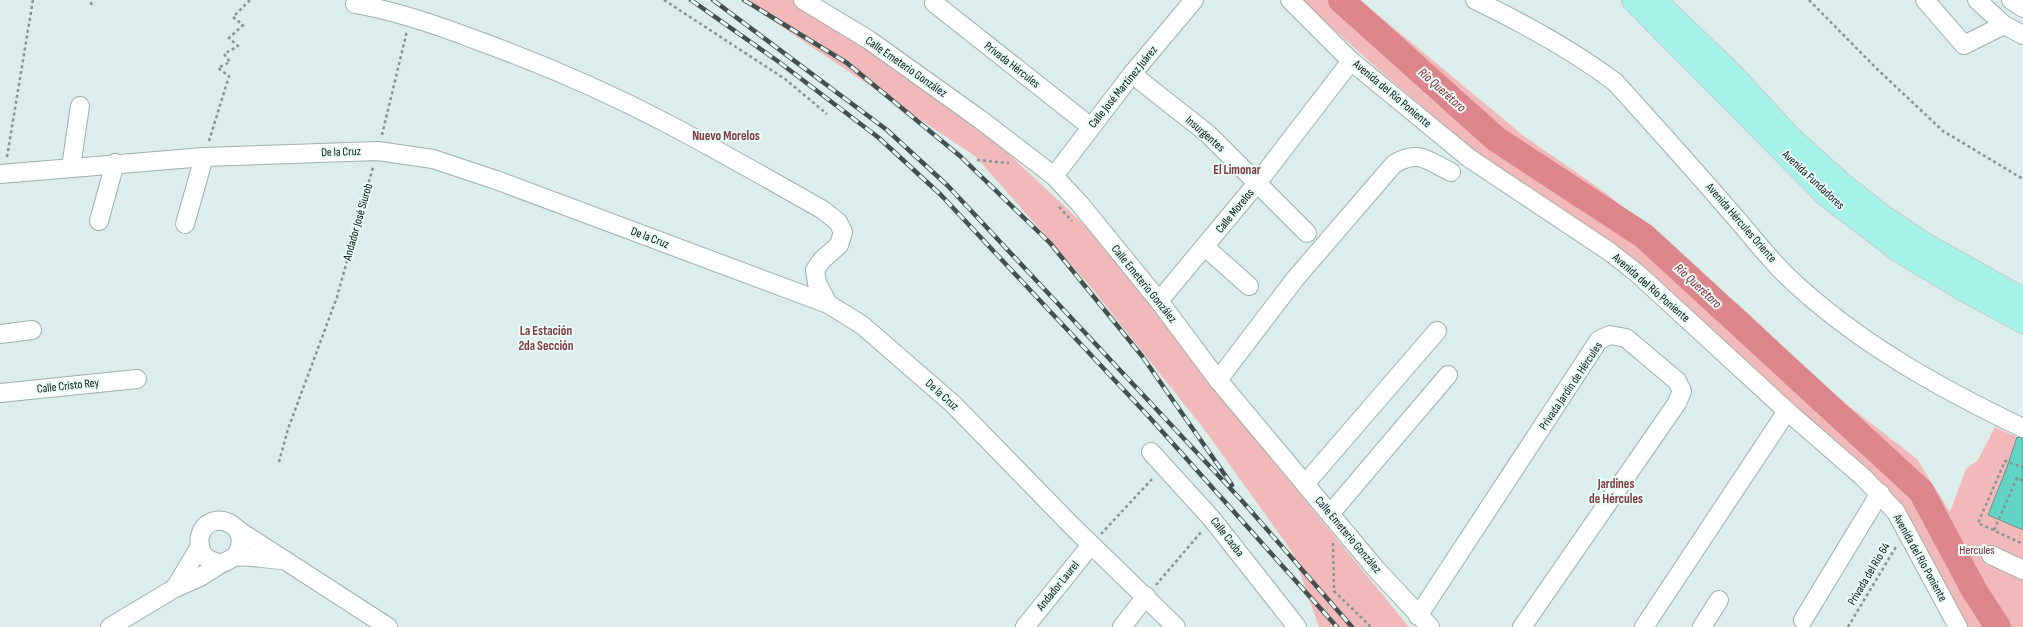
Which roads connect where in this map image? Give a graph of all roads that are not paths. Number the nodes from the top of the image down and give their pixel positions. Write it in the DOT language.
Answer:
graph roads {
  1 [pos="803,0"];
  2 [pos="1194,0"];
  3 [pos="1290,0"];
  4 [pos="1475,0"];
  5 [pos="1633,0"];
  6 [pos="1655,0"];
  7 [pos="1925,0"];
  8 [pos="1977,0"];
  9 [pos="2011,0"];
  10 [pos="934,3"];
  11 [pos="363,6"];
  12 [pos="2023,8"];
  13 [pos="2004,25"];
  14 [pos="2023,35"];
  15 [pos="1351,61"];
  16 [pos="1132,74"];
  17 [pos="80,106"];
  18 [pos="1091,127"];
  19 [pos="204,157"];
  20 [pos="115,163"];
  21 [pos="71,167"];
  22 [pos="1451,172"];
  23 [pos="2,174"];
  24 [pos="1054,176"];
  25 [pos="1258,182"];
  26 [pos="99,221"];
  27 [pos="185,224"];
  28 [pos="1308,233"];
  29 [pos="1205,248"];
  30 [pos="1249,286"];
  31 [pos="2023,299"];
  32 [pos="1159,301"];
  33 [pos="828,304"];
  34 [pos="2023,322"];
  35 [pos="32,330"];
  36 [pos="1437,331"];
  37 [pos="0,334"];
  38 [pos="1448,375"];
  39 [pos="137,380"];
  40 [pos="1218,380"];
  41 [pos="0,393"];
  42 [pos="1787,411"];
  43 [pos="2023,428"];
  44 [pos="1151,452"];
  45 [pos="1305,484"];
  46 [pos="1880,494"];
  47 [pos="1330,514"];
  48 [pos="238,530"];
  49 [pos="1091,545"];
  50 [pos="200,546"];
  51 [pos="1992,555"];
  52 [pos="228,560"];
  53 [pos="285,560"];
  54 [pos="2023,570"];
  55 [pos="175,588"];
  56 [pos="1146,596"];
  57 [pos="1719,600"];
  58 [pos="1803,620"];
  59 [pos="1424,622"];
  60 [pos="110,627"];
  61 [pos="388,627"];
  62 [pos="1025,627"];
  63 [pos="1122,627"];
  64 [pos="1176,627"];
  65 [pos="1297,627"];
  66 [pos="1522,627"];
  67 [pos="1644,627"];
  68 [pos="1702,627"];
  69 [pos="1958,627"];
  1 -- 24 [label="street, Calle Emeterio González"];
  2 -- 16 [label="street, Calle José Martínez Juárez"];
  3 -- 15 [label="street, Avenida del Río Poniente"];
  4 -- 43 [label="street, Avenida Hércules Oriente"];
  5 -- 34 [label="main road, Avenida Fundadores"];
  6 -- 31 [label="main road, Avenida Fundadores"];
  7 -- 13 [label="street"];
  8 -- 13 [label="street"];
  9 -- 12 [label="street"];
  10 -- 18 [label="street, Privada Hércules"];
  11 -- 33 [label="street"];
  13 -- 14 [label="street"];
  15 -- 25 [label="street, Calle Morelos"];
  15 -- 42 [label="street, Avenida del Río Poniente"];
  16 -- 18 [label="street, Calle José Martínez Juárez"];
  16 -- 25 [label="street, Insurgentes"];
  17 -- 21 [label="street"];
  18 -- 24 [label="street, Calle José Martínez Juárez"];
  19 -- 20 [label="street, De la Cruz"];
  19 -- 27 [label="street"];
  19 -- 33 [label="street, De la Cruz"];
  20 -- 21 [label="street, De la Cruz"];
  20 -- 26 [label="street"];
  21 -- 23 [label="street, De la Cruz"];
  22 -- 40 [label="street"];
  24 -- 32 [label="street, Calle Emeterio González"];
  25 -- 28 [label="street, Insurgentes"];
  25 -- 29 [label="street, Calle Morelos"];
  29 -- 30 [label="street"];
  29 -- 32 [label="street, Calle Morelos"];
  32 -- 40 [label="street, Calle Emeterio González"];
  33 -- 49 [label="street, De la Cruz"];
  35 -- 37 [label="street"];
  36 -- 45 [label="street"];
  38 -- 47 [label="street"];
  39 -- 41 [label="street, Calle Cristo Rey"];
  40 -- 45 [label="street, Calle Emeterio González"];
  42 -- 46 [label="street, Avenida del Río Poniente"];
  42 -- 67 [label="street"];
  44 -- 65 [label="street, Calle Caoba"];
  45 -- 47 [label="street, Calle Emeterio González"];
  46 -- 58 [label="street"];
  46 -- 69 [label="street, Avenida del Río Poniente"];
  47 -- 59 [label="street, Calle Emeterio González"];
  48 -- 50 [label="street"];
  48 -- 52 [label="street"];
  48 -- 53 [label="street"];
  49 -- 56 [label="street, De la Cruz"];
  49 -- 62 [label="street, Andador Laurel"];
  50 -- 52 [label="street"];
  50 -- 55 [label="street"];
  51 -- 54 [label="street"];
  52 -- 53 [label="street"];
  52 -- 55 [label="street"];
  53 -- 61 [label="street"];
  55 -- 60 [label="street"];
  56 -- 63 [label="street"];
  56 -- 64 [label="street, De la Cruz"];
  57 -- 68 [label="street"];
  59 -- 66 [label="street, Privada Jardín de Hércules"];
}
